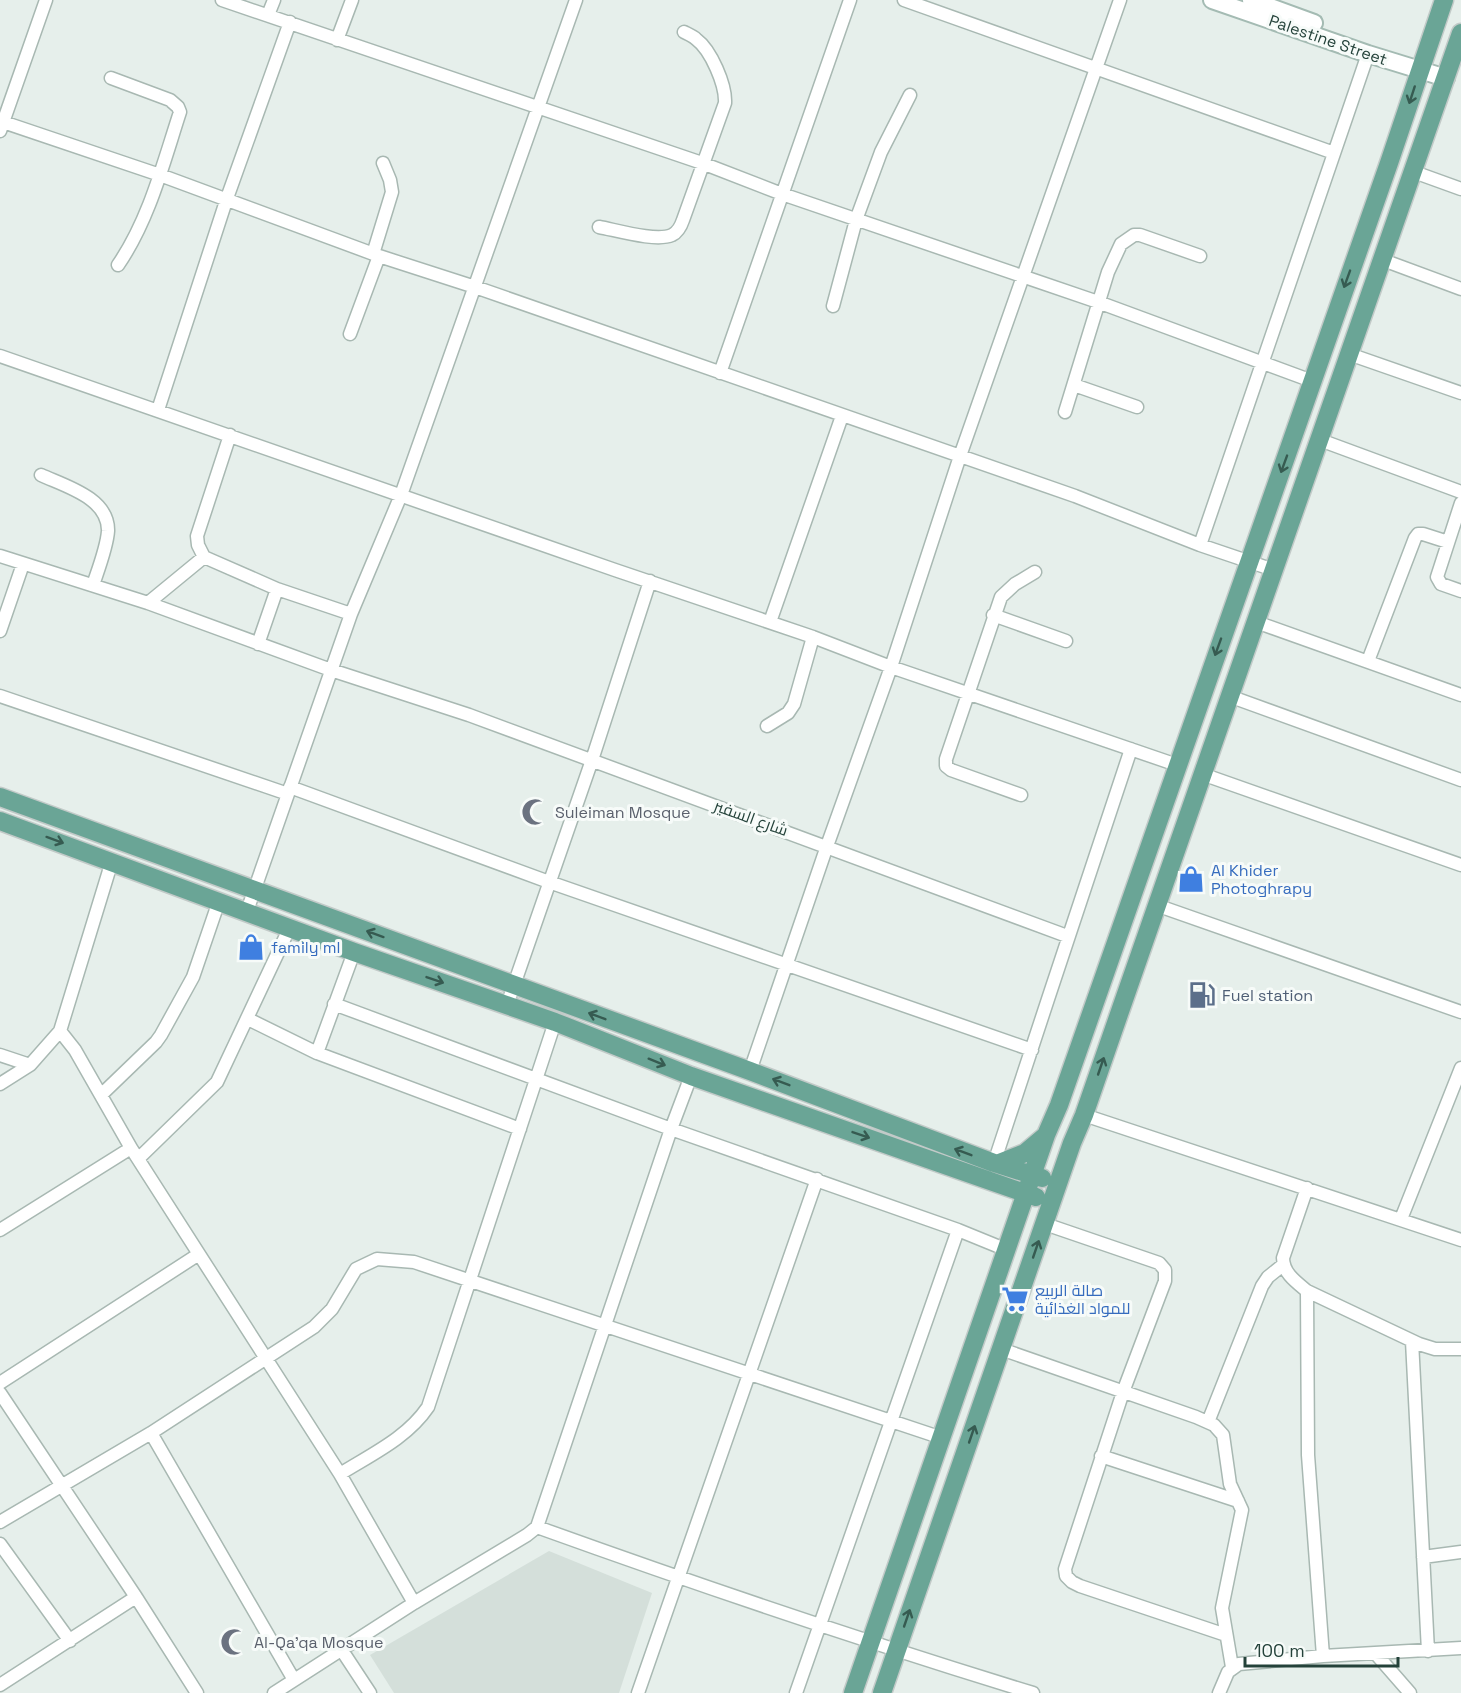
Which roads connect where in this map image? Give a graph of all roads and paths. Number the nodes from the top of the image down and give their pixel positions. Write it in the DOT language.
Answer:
graph roads {
  1 [pos="46,0"];
  2 [pos="222,0"];
  3 [pos="274,0"];
  4 [pos="352,0"];
  5 [pos="576,0"];
  6 [pos="850,0"];
  7 [pos="904,0"];
  8 [pos="1120,0"];
  9 [pos="1212,0"];
  10 [pos="1251,0"];
  11 [pos="1444,0"];
  12 [pos="268,15"];
  13 [pos="290,22"];
  14 [pos="684,32"];
  15 [pos="1461,33"];
  16 [pos="337,40"];
  17 [pos="1368,54"];
  18 [pos="1421,65"];
  19 [pos="1097,68"];
  20 [pos="1453,75"];
  21 [pos="111,78"];
  22 [pos="910,95"];
  23 [pos="538,106"];
  24 [pos="1,125"];
  25 [pos="1334,153"];
  26 [pos="383,163"];
  27 [pos="702,163"];
  28 [pos="1414,172"];
  29 [pos="160,175"];
  30 [pos="1461,189"];
  31 [pos="782,194"];
  32 [pos="226,201"];
  33 [pos="856,220"];
  34 [pos="599,227"];
  35 [pos="376,255"];
  36 [pos="1200,256"];
  37 [pos="1383,260"];
  38 [pos="118,265"];
  39 [pos="1024,276"];
  40 [pos="475,287"];
  41 [pos="1461,289"];
  42 [pos="1098,302"];
  43 [pos="833,306"];
  44 [pos="350,334"];
  45 [pos="1349,354"];
  46 [pos="0,356"];
  47 [pos="1262,362"];
  48 [pos="720,373"];
  49 [pos="1312,381"];
  50 [pos="1074,385"];
  51 [pos="1461,393"];
  52 [pos="1137,407"];
  53 [pos="158,410"];
  54 [pos="1065,412"];
  55 [pos="842,416"];
  56 [pos="230,435"];
  57 [pos="1320,440"];
  58 [pos="960,456"];
  59 [pos="41,475"];
  60 [pos="1461,492"];
  61 [pos="400,495"];
  62 [pos="1461,502"];
  63 [pos="1448,542"];
  64 [pos="1200,545"];
  65 [pos="0,556"];
  66 [pos="204,557"];
  67 [pos="1249,561"];
  68 [pos="23,564"];
  69 [pos="1274,570"];
  70 [pos="1035,572"];
  71 [pos="650,582"];
  72 [pos="93,585"];
  73 [pos="277,589"];
  74 [pos="1461,591"];
  75 [pos="148,603"];
  76 [pos="351,614"];
  77 [pos="993,615"];
  78 [pos="770,622"];
  79 [pos="1256,622"];
  80 [pos="0,631"];
  81 [pos="813,637"];
  82 [pos="1066,641"];
  83 [pos="258,644"];
  84 [pos="1368,661"];
  85 [pos="891,667"];
  86 [pos="331,670"];
  87 [pos="968,693"];
  88 [pos="1461,695"];
  89 [pos="0,696"];
  90 [pos="1229,696"];
  91 [pos="767,726"];
  92 [pos="1131,749"];
  93 [pos="592,760"];
  94 [pos="1177,765"];
  95 [pos="1202,774"];
  96 [pos="1461,780"];
  97 [pos="289,790"];
  98 [pos="1021,795"];
  99 [pos="0,797"];
  100 [pos="0,821"];
  101 [pos="826,846"];
  102 [pos="112,861"];
  103 [pos="1461,865"];
  104 [pos="549,882"];
  105 [pos="254,890"];
  106 [pos="219,901"];
  107 [pos="1156,905"];
  108 [pos="247,910"];
  109 [pos="290,927"];
  110 [pos="1068,936"];
  111 [pos="410,947"];
  112 [pos="354,952"];
  113 [pos="785,965"];
  114 [pos="403,969"];
  115 [pos="514,985"];
  116 [pos="334,1004"];
  117 [pos="507,1005"];
  118 [pos="1461,1012"];
  119 [pos="248,1019"];
  120 [pos="555,1022"];
  121 [pos="60,1031"];
  122 [pos="1032,1050"];
  123 [pos="317,1053"];
  124 [pos="0,1055"];
  125 [pos="30,1065"];
  126 [pos="1461,1068"];
  127 [pos="750,1071"];
  128 [pos="691,1076"];
  129 [pos="536,1078"];
  130 [pos="0,1084"];
  131 [pos="101,1095"];
  132 [pos="842,1106"];
  133 [pos="1084,1115"];
  134 [pos="834,1126"];
  135 [pos="520,1129"];
  136 [pos="671,1129"];
  137 [pos="1046,1135"];
  138 [pos="131,1148"];
  139 [pos="138,1159"];
  140 [pos="996,1170"];
  141 [pos="1032,1175"];
  142 [pos="817,1179"];
  143 [pos="1058,1183"];
  144 [pos="1307,1188"];
  145 [pos="1026,1194"];
  146 [pos="1052,1203"];
  147 [pos="1018,1219"];
  148 [pos="1401,1219"];
  149 [pos="1045,1224"];
  150 [pos="0,1230"];
  151 [pos="958,1230"];
  152 [pos="1461,1240"];
  153 [pos="1007,1250"];
  154 [pos="199,1254"];
  155 [pos="1283,1265"];
  156 [pos="471,1280"];
  157 [pos="1307,1291"];
  158 [pos="604,1325"];
  159 [pos="1412,1341"];
  160 [pos="1001,1349"];
  161 [pos="1461,1349"];
  162 [pos="266,1358"];
  163 [pos="750,1373"];
  164 [pos="0,1383"];
  165 [pos="1122,1392"];
  166 [pos="0,1393"];
  167 [pos="892,1420"];
  168 [pos="1208,1422"];
  169 [pos="151,1433"];
  170 [pos="942,1438"];
  171 [pos="1101,1456"];
  172 [pos="340,1474"];
  173 [pos="61,1486"];
  174 [pos="1238,1501"];
  175 [pos="0,1522"];
  176 [pos="537,1527"];
  177 [pos="0,1544"];
  178 [pos="1461,1552"];
  179 [pos="1423,1557"];
  180 [pos="678,1577"];
  181 [pos="136,1597"];
  182 [pos="414,1603"];
  183 [pos="820,1625"];
  184 [pos="1226,1635"];
  185 [pos="70,1641"];
  186 [pos="870,1642"];
  187 [pos="1461,1648"];
  188 [pos="341,1649"];
  189 [pos="896,1651"];
  190 [pos="1428,1651"];
  191 [pos="1376,1654"];
  192 [pos="1323,1656"];
  193 [pos="1232,1667"];
  194 [pos="294,1680"];
  195 [pos="0,1685"];
  196 [pos="197,1693"];
  197 [pos="274,1693"];
  198 [pos="370,1693"];
  199 [pos="638,1693"];
  200 [pos="796,1693"];
  201 [pos="854,1693"];
  202 [pos="882,1693"];
  203 [pos="1033,1693"];
  204 [pos="1220,1693"];
  205 [pos="1410,1693"];
  1 -- 24 [label="street"];
  2 -- 12 [label="street"];
  3 -- 12 [label="street"];
  4 -- 16 [label="street"];
  5 -- 23 [label="street"];
  6 -- 31 [label="street"];
  7 -- 19 [label="street"];
  8 -- 19 [label="street"];
  9 -- 17 [label="street, Palestine Street"];
  10 -- 18 [label="street, Palestine Street"];
  11 -- 18 [label="main road"];
  12 -- 13 [label="street"];
  13 -- 16 [label="street"];
  13 -- 32 [label="street"];
  14 -- 27 [label="street"];
  15 -- 20 [label="main road"];
  16 -- 23 [label="street"];
  17 -- 18 [label="street, Palestine Street"];
  17 -- 25 [label="street"];
  18 -- 20 [label="street, Palestine Street"];
  18 -- 49 [label="main road, one-way"];
  19 -- 25 [label="street"];
  19 -- 39 [label="street"];
  20 -- 28 [label="main road"];
  21 -- 29 [label="street"];
  22 -- 33 [label="street"];
  23 -- 27 [label="street"];
  23 -- 40 [label="street"];
  24 -- 29 [label="street"];
  25 -- 47 [label="street"];
  26 -- 35 [label="street"];
  27 -- 31 [label="street"];
  27 -- 34 [label="street"];
  28 -- 30 [label="street"];
  28 -- 37 [label="main road"];
  29 -- 32 [label="street"];
  29 -- 38 [label="street"];
  31 -- 33 [label="street"];
  31 -- 48 [label="street"];
  32 -- 35 [label="street"];
  32 -- 53 [label="street"];
  33 -- 39 [label="street"];
  33 -- 43 [label="street"];
  35 -- 40 [label="street"];
  35 -- 44 [label="street"];
  36 -- 42 [label="street"];
  37 -- 41 [label="street"];
  37 -- 45 [label="main road"];
  39 -- 42 [label="street"];
  39 -- 58 [label="street"];
  40 -- 48 [label="street"];
  40 -- 61 [label="street"];
  42 -- 47 [label="street"];
  42 -- 50 [label="street"];
  45 -- 51 [label="street"];
  45 -- 57 [label="main road"];
  46 -- 53 [label="street"];
  47 -- 49 [label="street"];
  47 -- 64 [label="street"];
  48 -- 55 [label="street"];
  49 -- 67 [label="main road, one-way"];
  50 -- 52 [label="street"];
  50 -- 54 [label="street"];
  53 -- 56 [label="street"];
  55 -- 58 [label="street"];
  55 -- 78 [label="street"];
  56 -- 61 [label="street"];
  56 -- 66 [label="street"];
  57 -- 60 [label="street"];
  57 -- 69 [label="main road"];
  58 -- 64 [label="street"];
  58 -- 85 [label="street"];
  59 -- 72 [label="street"];
  61 -- 71 [label="street"];
  61 -- 76 [label="street"];
  62 -- 63 [label="street"];
  63 -- 74 [label="street"];
  63 -- 84 [label="street"];
  64 -- 67 [label="street"];
  65 -- 68 [label="street, شارع السفير"];
  66 -- 73 [label="street"];
  66 -- 75 [label="street"];
  67 -- 69 [label="street"];
  67 -- 94 [label="main road, one-way"];
  68 -- 72 [label="street, شارع السفير"];
  68 -- 80 [label="street"];
  69 -- 79 [label="main road"];
  70 -- 77 [label="street"];
  71 -- 78 [label="street"];
  71 -- 93 [label="street"];
  72 -- 75 [label="street, شارع السفير"];
  73 -- 76 [label="street"];
  73 -- 83 [label="street"];
  75 -- 83 [label="street, شارع السفير"];
  76 -- 86 [label="street"];
  77 -- 82 [label="street"];
  77 -- 87 [label="street"];
  78 -- 81 [label="street"];
  79 -- 84 [label="street"];
  79 -- 90 [label="main road"];
  81 -- 85 [label="street"];
  81 -- 91 [label="street"];
  83 -- 86 [label="street, شارع السفير"];
  84 -- 88 [label="street"];
  85 -- 87 [label="street"];
  85 -- 101 [label="street"];
  86 -- 93 [label="street, شارع السفير"];
  86 -- 97 [label="street"];
  87 -- 92 [label="street"];
  87 -- 98 [label="street"];
  89 -- 97 [label="street"];
  90 -- 95 [label="main road"];
  90 -- 96 [label="street"];
  92 -- 94 [label="street"];
  92 -- 110 [label="street"];
  93 -- 101 [label="street, شارع السفير"];
  93 -- 104 [label="street"];
  94 -- 137 [label="main road"];
  95 -- 103 [label="street"];
  95 -- 107 [label="main road"];
  97 -- 104 [label="street"];
  97 -- 105 [label="street"];
  99 -- 105 [label="main road"];
  100 -- 102 [label="main road, one-way"];
  101 -- 110 [label="street, شارع السفير"];
  101 -- 113 [label="street"];
  102 -- 106 [label="main road"];
  102 -- 121 [label="street"];
  104 -- 113 [label="street"];
  104 -- 115 [label="street"];
  105 -- 108 [label="street"];
  111 -- 105 [label="main road, one-way"];
  106 -- 108 [label="main road"];
  106 -- 131 [label="street"];
  107 -- 118 [label="street"];
  133 -- 107 [label="main road, one-way"];
  108 -- 109 [label="main road"];
  109 -- 112 [label="main road"];
  109 -- 119 [label="street"];
  110 -- 122 [label="street"];
  111 -- 114 [label="main road"];
  111 -- 115 [label="main road"];
  112 -- 114 [label="main road"];
  112 -- 116 [label="street"];
  113 -- 122 [label="street"];
  113 -- 127 [label="street"];
  114 -- 117 [label="main road, one-way"];
  115 -- 117 [label="street"];
  127 -- 115 [label="main road, one-way"];
  116 -- 123 [label="street"];
  116 -- 129 [label="street"];
  117 -- 120 [label="main road"];
  119 -- 123 [label="street"];
  119 -- 139 [label="street"];
  120 -- 128 [label="main road, one-way"];
  120 -- 129 [label="street"];
  121 -- 125 [label="street"];
  121 -- 131 [label="street"];
  122 -- 140 [label="street"];
  123 -- 135 [label="street"];
  124 -- 125 [label="street"];
  125 -- 130 [label="street"];
  126 -- 148 [label="street"];
  132 -- 127 [label="main road, one-way"];
  128 -- 134 [label="main road"];
  128 -- 136 [label="street"];
  129 -- 135 [label="street"];
  129 -- 136 [label="street"];
  131 -- 138 [label="street"];
  132 -- 134 [label="main road"];
  140 -- 132 [label="main road, one-way"];
  133 -- 143 [label="main road"];
  133 -- 144 [label="street"];
  134 -- 140 [label="main road, one-way"];
  135 -- 156 [label="street"];
  136 -- 142 [label="street"];
  136 -- 158 [label="street"];
  137 -- 140 [label="main road"];
  137 -- 141 [label="main road"];
  138 -- 139 [label="street"];
  138 -- 150 [label="street"];
  139 -- 154 [label="street"];
  140 -- 141 [label="main road"];
  140 -- 145 [label="main road"];
  140 -- 147 [label="main road"];
  141 -- 143 [label="main road"];
  141 -- 145 [label="main road"];
  142 -- 151 [label="street"];
  142 -- 163 [label="street"];
  143 -- 146 [label="main road"];
  144 -- 148 [label="street"];
  144 -- 155 [label="street"];
  145 -- 146 [label="main road"];
  145 -- 147 [label="main road"];
  146 -- 149 [label="main road"];
  147 -- 153 [label="main road"];
  148 -- 152 [label="street"];
  160 -- 149 [label="main road, one-way"];
  149 -- 165 [label="street"];
  151 -- 153 [label="street"];
  151 -- 167 [label="street"];
  153 -- 170 [label="main road"];
  154 -- 162 [label="street"];
  154 -- 164 [label="street"];
  155 -- 157 [label="street"];
  155 -- 168 [label="street"];
  156 -- 158 [label="street"];
  156 -- 162 [label="street"];
  156 -- 172 [label="street"];
  157 -- 159 [label="street"];
  157 -- 192 [label="street"];
  158 -- 163 [label="street"];
  158 -- 176 [label="street"];
  159 -- 161 [label="street"];
  159 -- 179 [label="street"];
  160 -- 165 [label="street"];
  189 -- 160 [label="main road, one-way"];
  162 -- 169 [label="street"];
  162 -- 172 [label="street"];
  163 -- 167 [label="street"];
  163 -- 180 [label="street"];
  165 -- 168 [label="street"];
  165 -- 171 [label="street"];
  166 -- 173 [label="street"];
  167 -- 170 [label="street"];
  167 -- 183 [label="street"];
  168 -- 174 [label="street"];
  169 -- 173 [label="street"];
  169 -- 194 [label="street"];
  170 -- 186 [label="main road"];
  171 -- 174 [label="street"];
  171 -- 184 [label="street"];
  172 -- 182 [label="street"];
  173 -- 175 [label="street"];
  173 -- 181 [label="street"];
  174 -- 184 [label="street"];
  176 -- 180 [label="street"];
  176 -- 182 [label="street"];
  177 -- 185 [label="street"];
  178 -- 179 [label="street"];
  179 -- 190 [label="street"];
  180 -- 183 [label="street"];
  180 -- 199 [label="street"];
  181 -- 185 [label="street"];
  181 -- 196 [label="street"];
  182 -- 188 [label="street"];
  183 -- 186 [label="street"];
  183 -- 200 [label="street"];
  184 -- 193 [label="street"];
  185 -- 195 [label="street"];
  186 -- 189 [label="street"];
  186 -- 201 [label="main road"];
  187 -- 190 [label="street"];
  188 -- 194 [label="street"];
  188 -- 198 [label="street"];
  189 -- 202 [label="main road"];
  189 -- 203 [label="street"];
  190 -- 191 [label="street"];
  191 -- 192 [label="street"];
  191 -- 205 [label="street"];
  192 -- 193 [label="street"];
  193 -- 204 [label="street"];
  194 -- 197 [label="street"];
}
